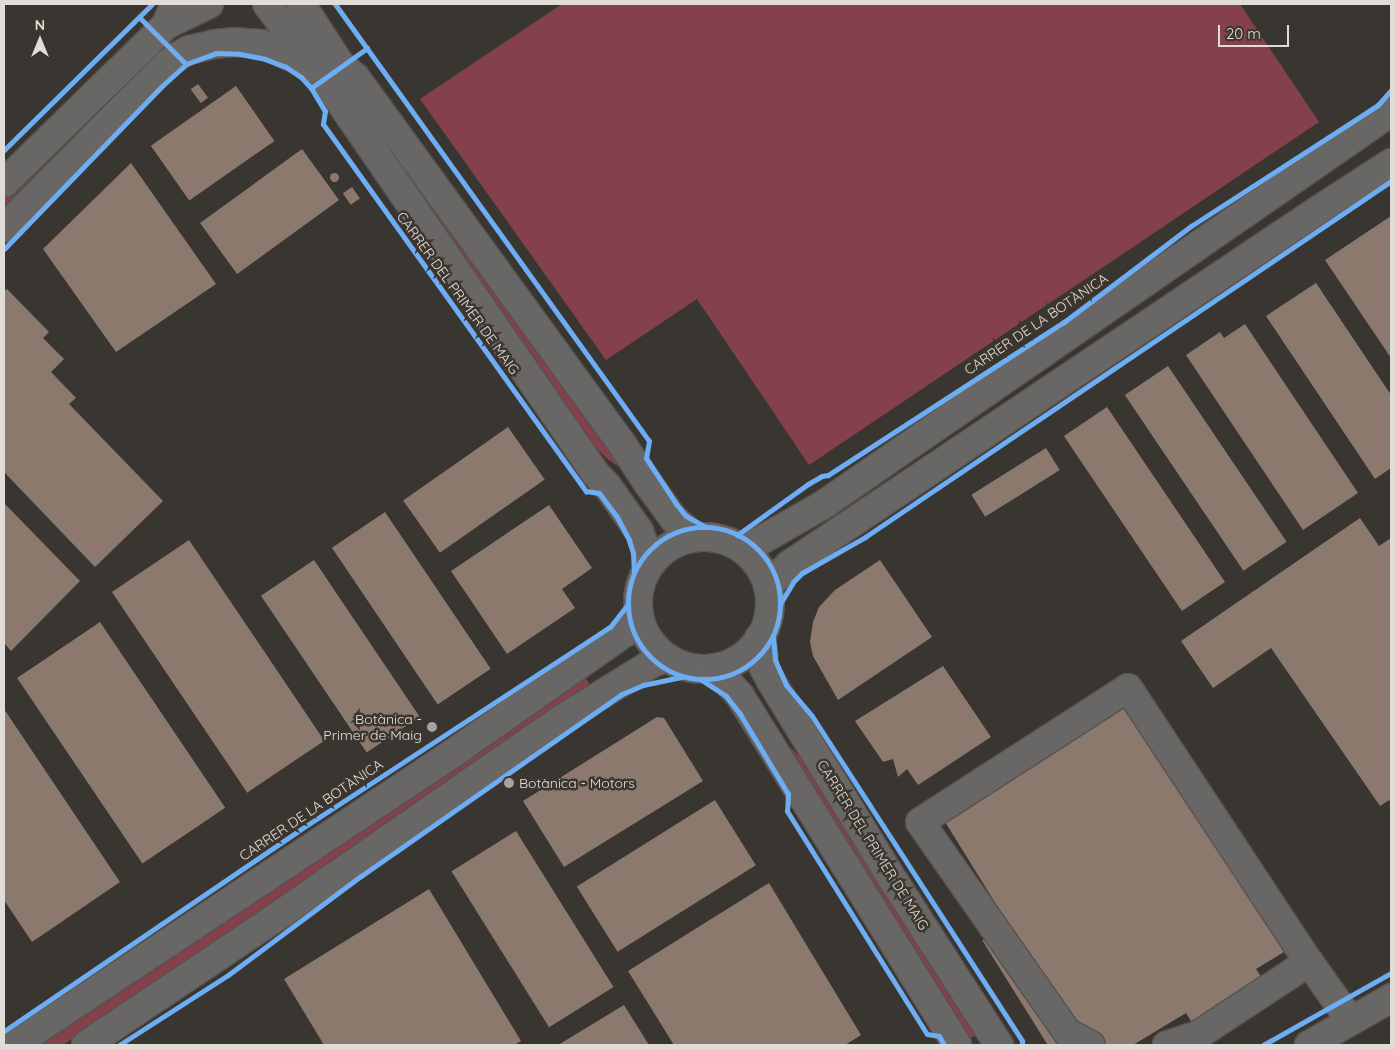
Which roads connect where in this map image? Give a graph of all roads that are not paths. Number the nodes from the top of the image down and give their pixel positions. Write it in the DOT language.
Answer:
graph roads {
  1 [pos="209,4"];
  2 [pos="267,4"];
  3 [pos="277,4"];
  4 [pos="301,4"];
  5 [pos="170,14"];
  6 [pos="328,66"];
  7 [pos="1391,112"];
  8 [pos="1391,163"];
  9 [pos="4,183"];
  10 [pos="4,228"];
  11 [pos="694,537"];
  12 [pos="744,550"];
  13 [pos="648,567"];
  14 [pos="768,586"];
  15 [pos="639,620"];
  16 [pos="760,638"];
  17 [pos="667,658"];
  18 [pos="715,668"];
  19 [pos="1309,962"];
  20 [pos="1391,998"];
  21 [pos="1351,1021"];
  22 [pos="14,1045"];
  23 [pos="86,1045"];
  24 [pos="957,1045"];
  25 [pos="1000,1045"];
  26 [pos="1091,1045"];
  27 [pos="1167,1045"];
  28 [pos="1309,1045"];
  1 -- 5 [label="street"];
  2 -- 6 [label="street, CARRER DEL PRIMER DE MAIG"];
  3 -- 6 [label="street"];
  4 -- 6 [label="street, CARRER DEL PRIMER DE MAIG"];
  5 -- 9 [label="street"];
  6 -- 10 [label="street"];
  6 -- 11 [label="street, CARRER DEL PRIMER DE MAIG"];
  6 -- 13 [label="street, CARRER DEL PRIMER DE MAIG"];
  7 -- 12 [label="street, CARRER DE LA BOTÀNICA"];
  8 -- 14 [label="street"];
  11 -- 12 [label="street"];
  11 -- 13 [label="street"];
  12 -- 14 [label="street"];
  13 -- 15 [label="street"];
  14 -- 16 [label="street"];
  15 -- 17 [label="street"];
  15 -- 22 [label="street"];
  16 -- 18 [label="street"];
  16 -- 25 [label="street, CARRER DEL PRIMER DE MAIG"];
  17 -- 18 [label="street"];
  17 -- 23 [label="street"];
  18 -- 24 [label="street"];
  19 -- 21 [label="street"];
  19 -- 26 [label="street"];
  19 -- 27 [label="street"];
  20 -- 21 [label="street"];
  21 -- 28 [label="street"];
}
